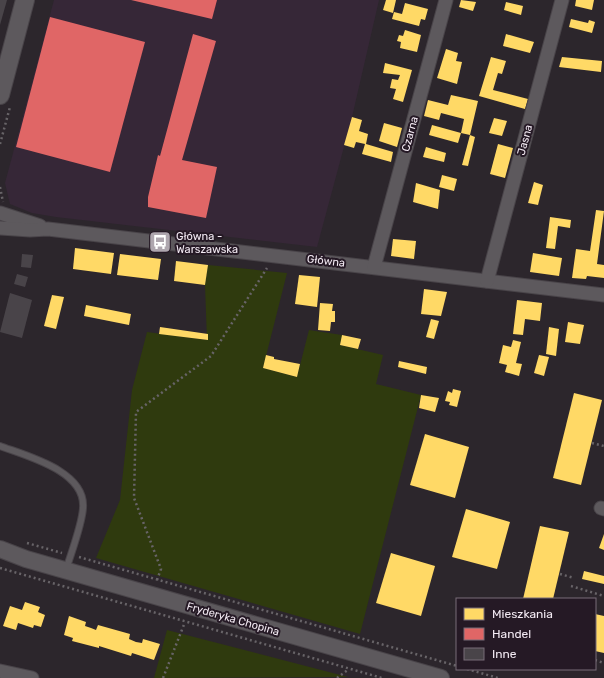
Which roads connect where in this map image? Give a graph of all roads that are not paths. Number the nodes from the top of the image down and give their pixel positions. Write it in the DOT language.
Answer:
graph roads {
  1 [pos="25,0"];
  2 [pos="446,0"];
  3 [pos="562,0"];
  4 [pos="0,95"];
  5 [pos="0,213"];
  6 [pos="0,228"];
  7 [pos="48,229"];
  8 [pos="374,267"];
  9 [pos="487,281"];
  10 [pos="604,294"];
  11 [pos="0,446"];
  12 [pos="0,549"];
  13 [pos="0,554"];
  14 [pos="26,559"];
  15 [pos="66,570"];
  16 [pos="0,671"];
  17 [pos="32,678"];
  18 [pos="441,678"];
  1 -- 4 [label="main road"];
  2 -- 8 [label="street, Czarna"];
  3 -- 9 [label="street, Jasna"];
  5 -- 7 [label="street, Główna"];
  6 -- 7 [label="street, Główna"];
  7 -- 8 [label="street, Główna"];
  8 -- 9 [label="street, Główna"];
  9 -- 10 [label="street, Główna"];
  11 -- 15 [label="lane"];
  12 -- 14 [label="street, Fryderyka Chopina"];
  13 -- 14 [label="street, Fryderyka Chopina"];
  14 -- 15 [label="street, Fryderyka Chopina"];
  15 -- 18 [label="street, Fryderyka Chopina"];
  16 -- 17 [label="street"];
}
